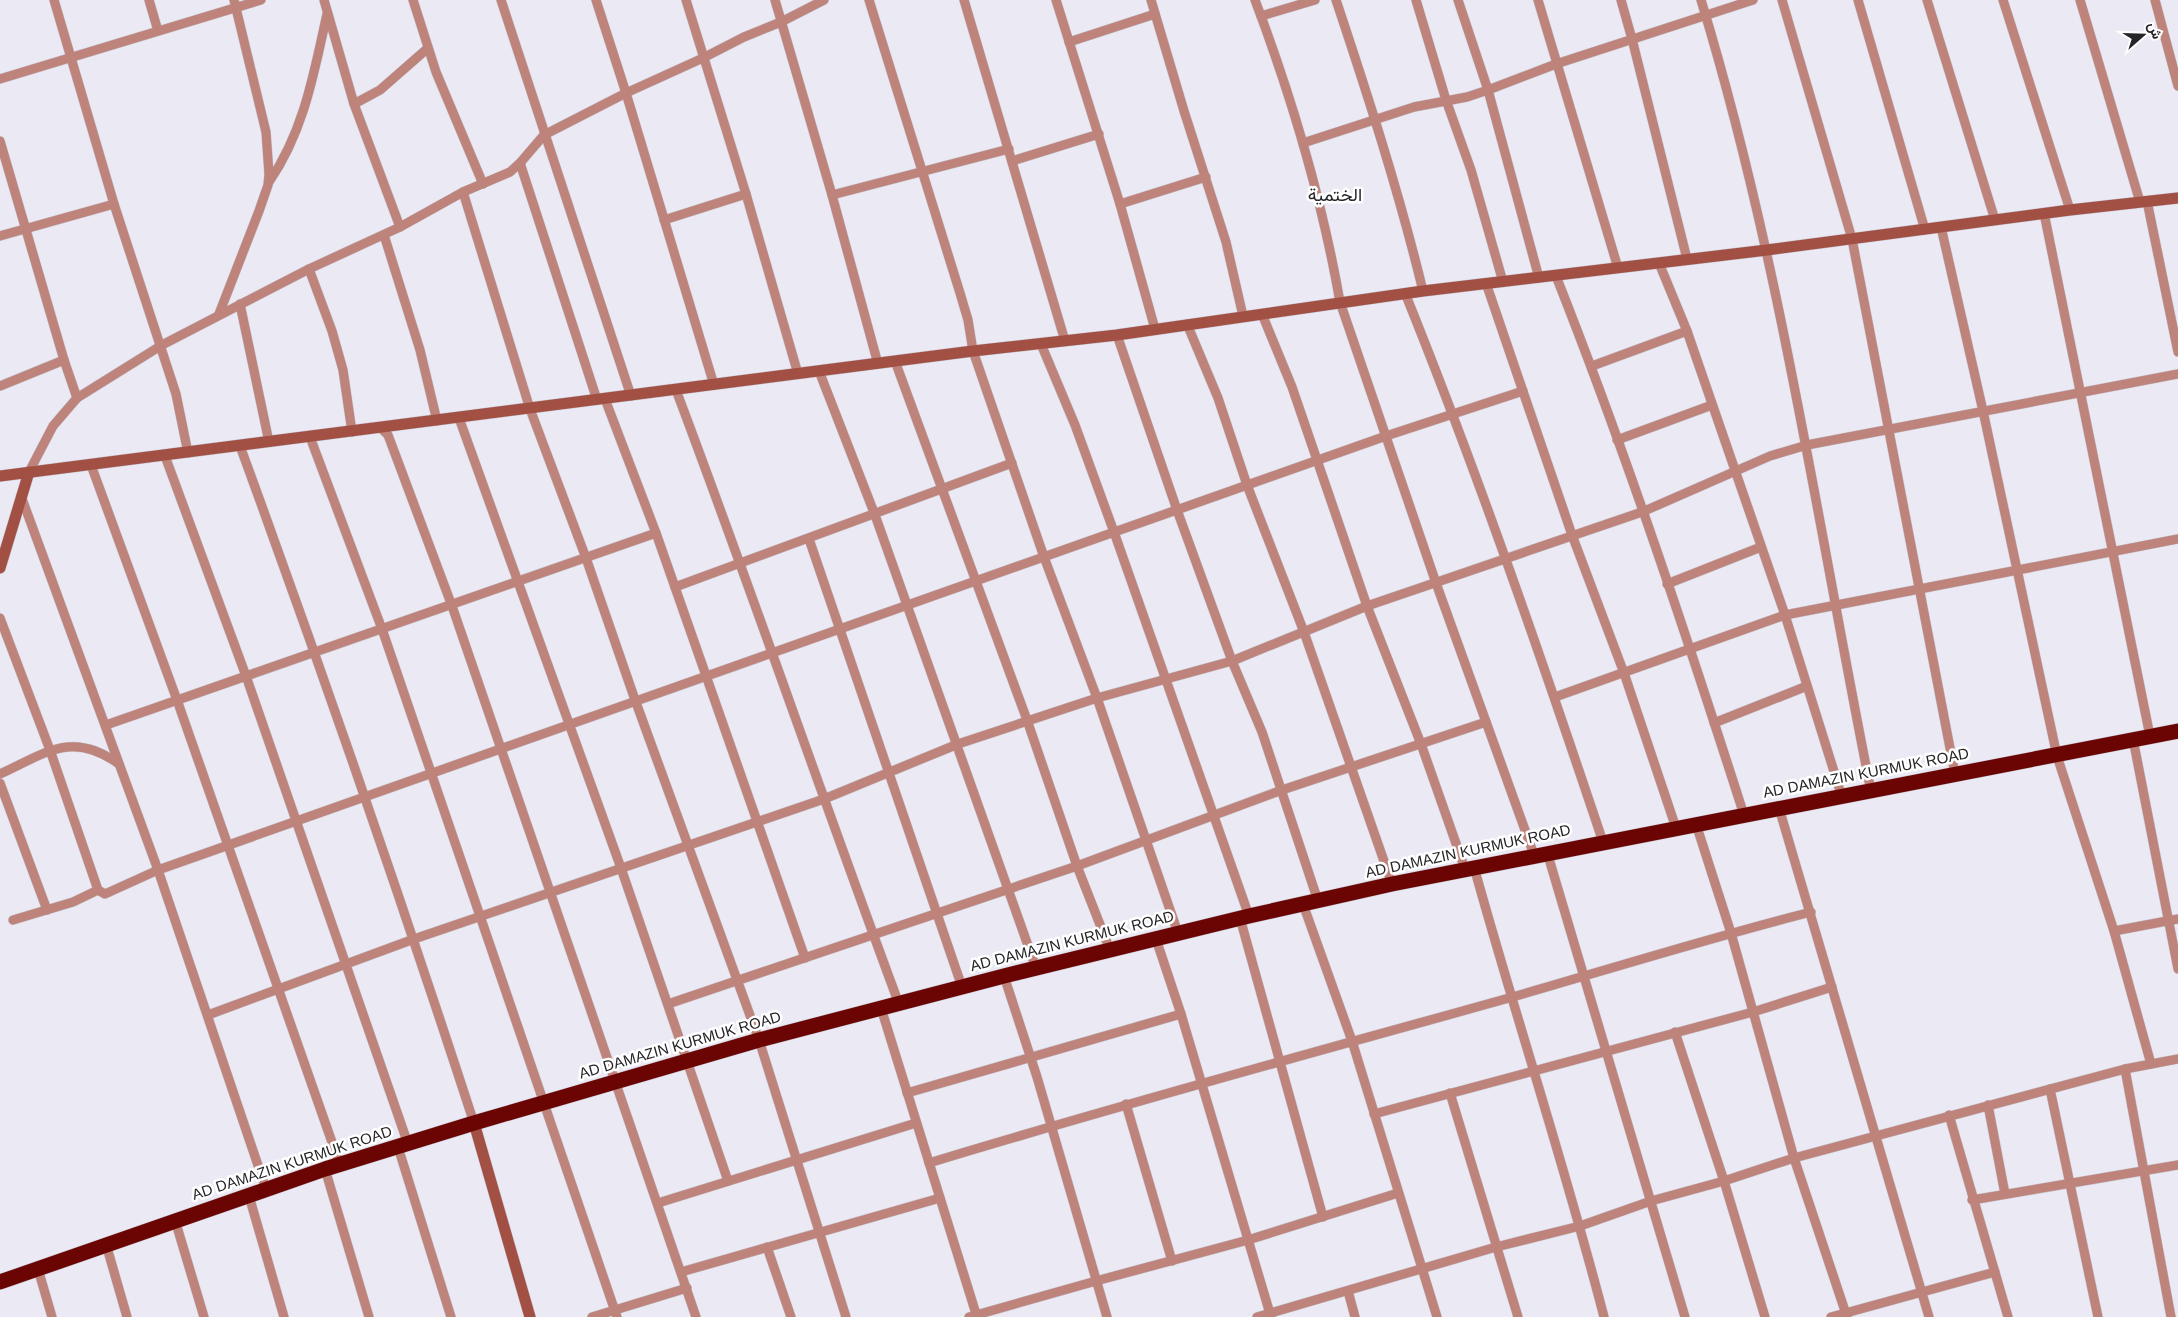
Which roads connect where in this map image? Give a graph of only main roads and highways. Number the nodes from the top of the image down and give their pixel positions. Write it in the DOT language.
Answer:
graph roads {
  1 [pos="2178,731"];
  2 [pos="0,1282"];
  1 -- 2 [label="highway, AD DAMAZIN KURMUK ROAD"];
}
